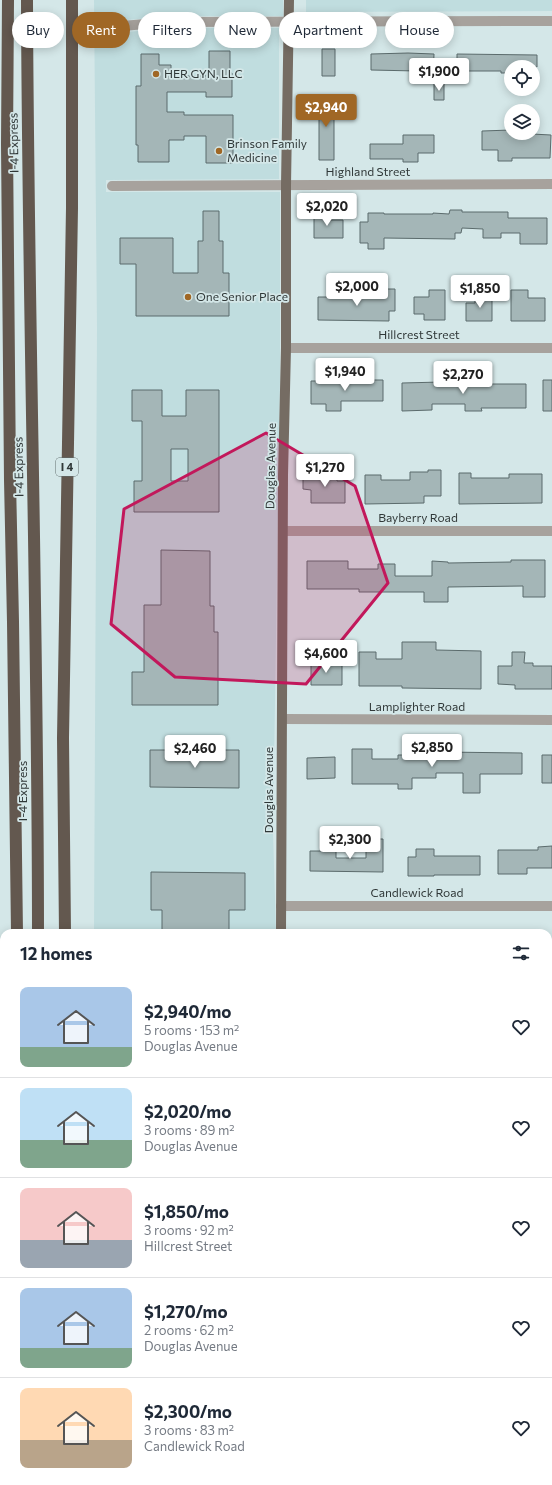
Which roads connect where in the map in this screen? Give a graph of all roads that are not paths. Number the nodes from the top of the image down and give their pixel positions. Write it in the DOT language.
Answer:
graph roads {
  1 [pos="8,0"];
  2 [pos="27,0"];
  3 [pos="72,0"];
  4 [pos="289,0"];
  5 [pos="288,12"];
  6 [pos="552,21"];
  7 [pos="279,22"];
  8 [pos="377,22"];
  9 [pos="130,25"];
  10 [pos="288,48"];
  11 [pos="552,184"];
  12 [pos="286,185"];
  13 [pos="112,186"];
  14 [pos="286,348"];
  15 [pos="552,348"];
  16 [pos="284,531"];
  17 [pos="552,531"];
  18 [pos="282,720"];
  19 [pos="552,720"];
  20 [pos="281,906"];
  21 [pos="552,906"];
  22 [pos="17,929"];
  23 [pos="38,929"];
  24 [pos="65,929"];
  25 [pos="281,929"];
  1 -- 22 [label="highway, I-4 Express"];
  2 -- 23 [label="highway, I-4 Express"];
  3 -- 24 [label="highway, I 4"];
  4 -- 5 [label="main road, Douglas Avenue"];
  6 -- 8 [label="street"];
  7 -- 9 [label="street"];
  10 -- 12 [label="main road, Douglas Avenue"];
  11 -- 12 [label="street, Highland Street"];
  12 -- 13 [label="street, Highland Street"];
  12 -- 14 [label="main road, Douglas Avenue"];
  14 -- 15 [label="street, Hillcrest Street"];
  14 -- 16 [label="main road, Douglas Avenue"];
  16 -- 17 [label="street, Bayberry Road"];
  16 -- 18 [label="main road, Douglas Avenue"];
  18 -- 19 [label="street, Lamplighter Road"];
  18 -- 20 [label="main road, Douglas Avenue"];
  20 -- 21 [label="street, Candlewick Road"];
  20 -- 25 [label="main road, Douglas Avenue"];
}
